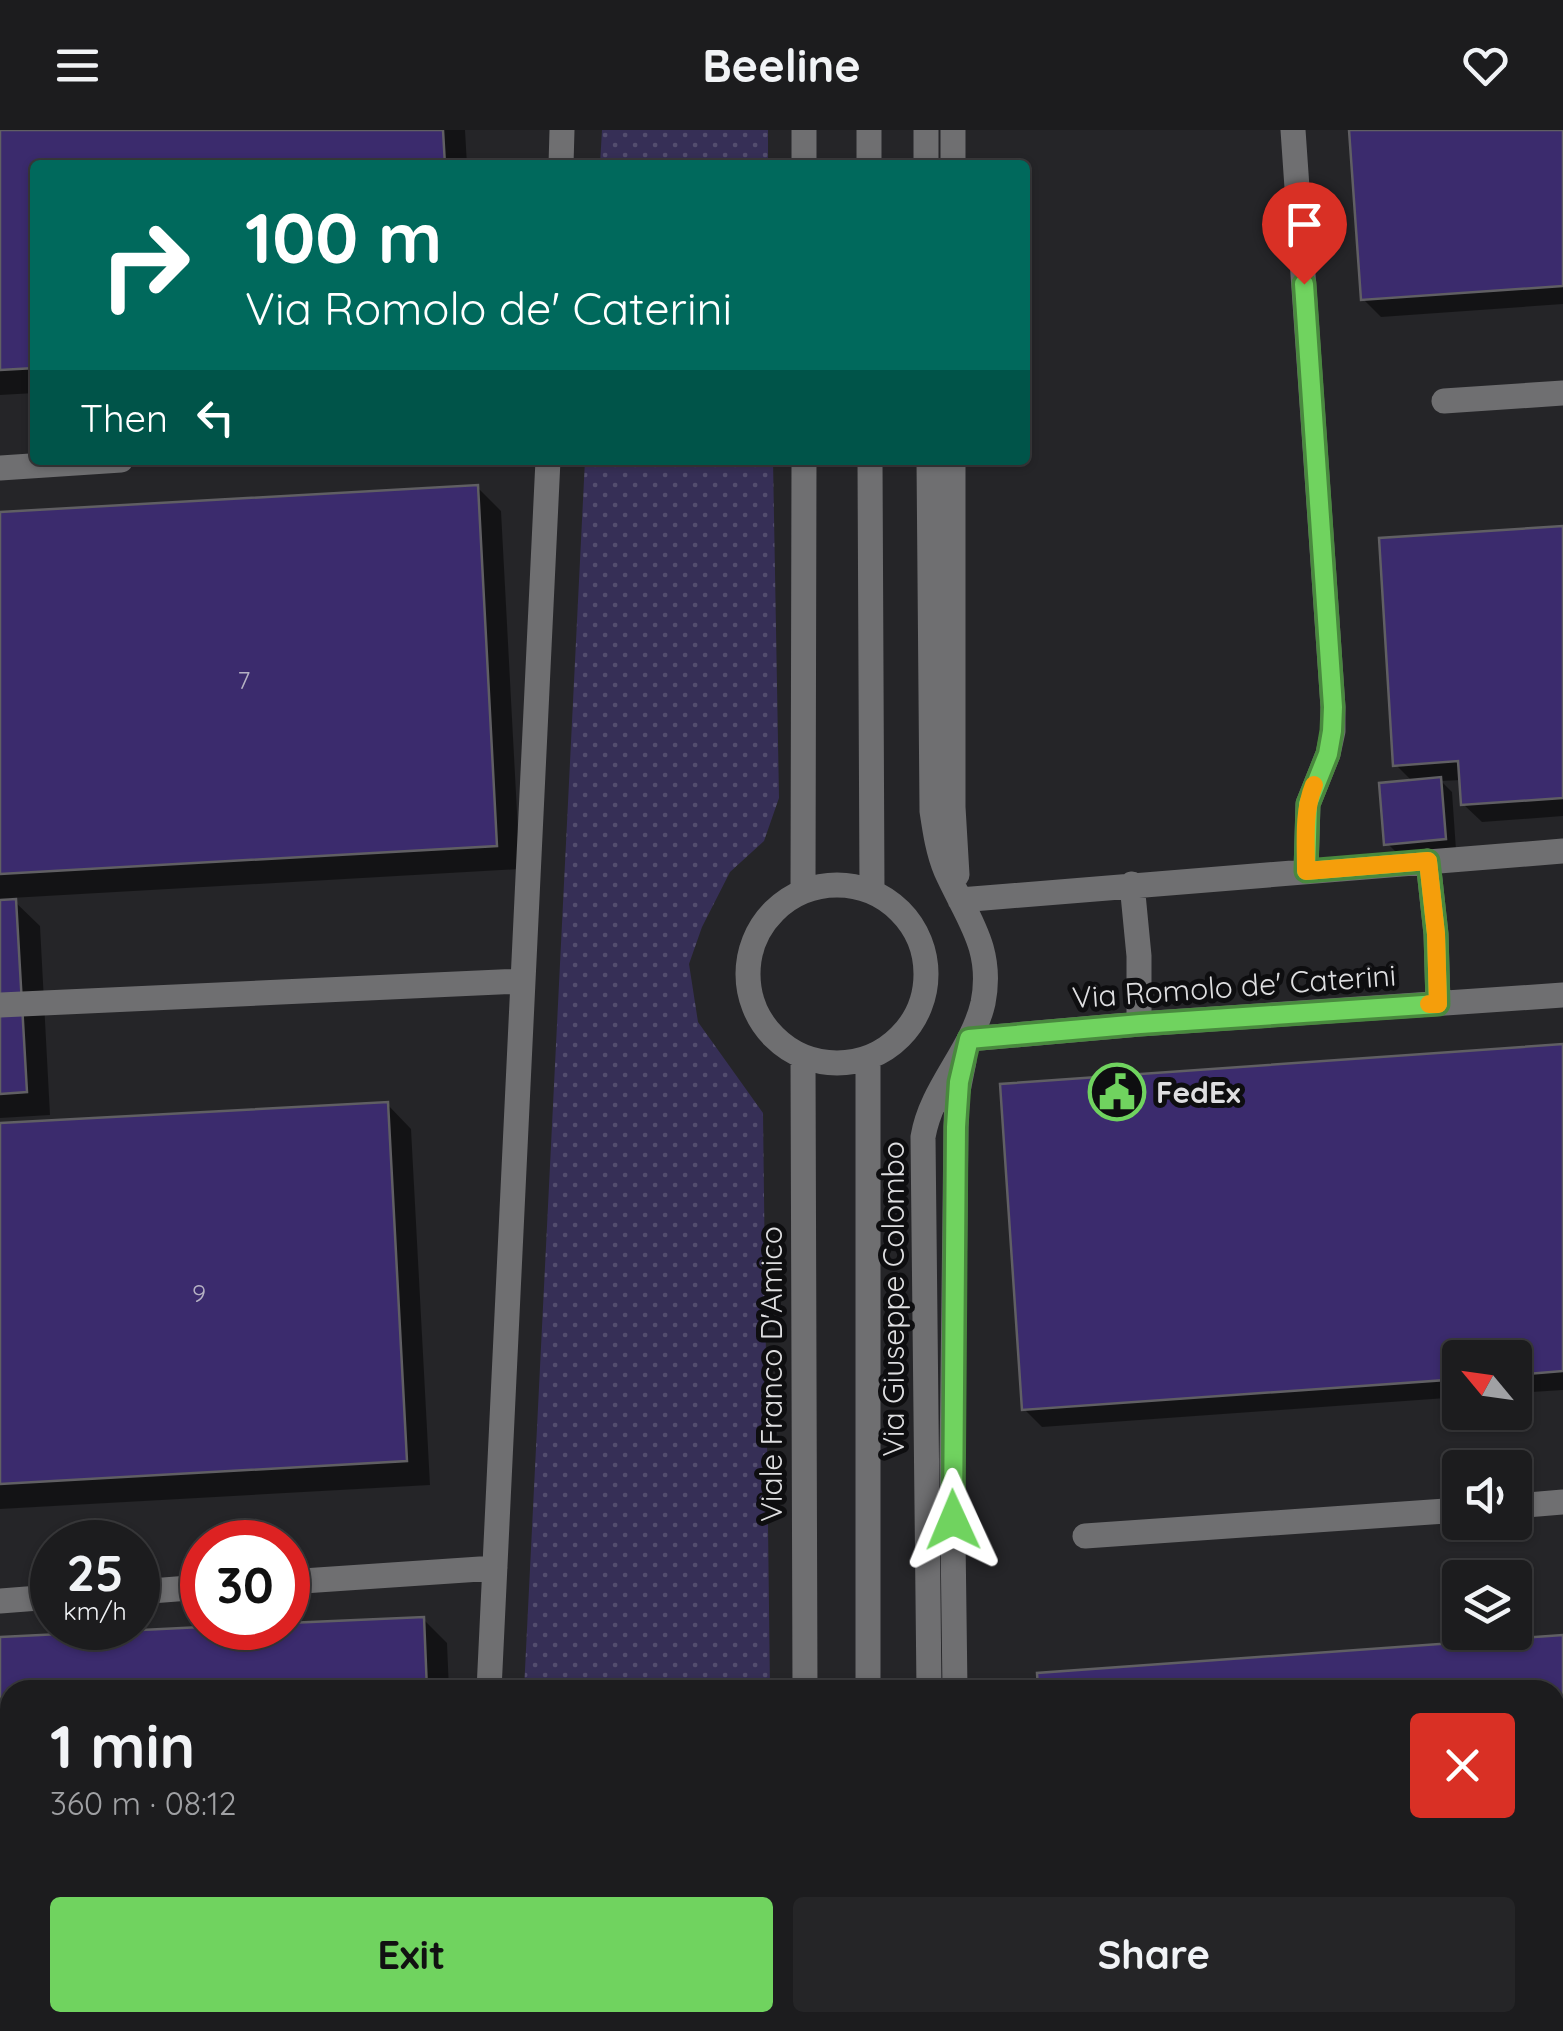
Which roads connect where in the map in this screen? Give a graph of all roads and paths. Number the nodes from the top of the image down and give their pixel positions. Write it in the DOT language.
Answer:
graph roads {
  1 [pos="562,130"];
  2 [pos="804,130"];
  3 [pos="869,130"];
  4 [pos="926,130"];
  5 [pos="953,130"];
  6 [pos="1293,130"];
  7 [pos="561,160"];
  8 [pos="804,160"];
  9 [pos="869,160"];
  10 [pos="926,160"];
  11 [pos="952,160"];
  12 [pos="1563,393"];
  13 [pos="1444,401"];
  14 [pos="45,465"];
  15 [pos="548,465"];
  16 [pos="804,465"];
  17 [pos="870,465"];
  18 [pos="929,465"];
  19 [pos="953,465"];
  20 [pos="0,468"];
  21 [pos="1563,851"];
  22 [pos="1428,861"];
  23 [pos="1306,871"];
  24 [pos="1132,884"];
  25 [pos="803,890"];
  26 [pos="872,891"];
  27 [pos="960,900"];
  28 [pos="522,981"];
  29 [pos="1563,995"];
  30 [pos="1438,1004"];
  31 [pos="0,1005"];
  32 [pos="1140,1024"];
  33 [pos="969,1039"];
  34 [pos="803,1057"];
  35 [pos="868,1058"];
  36 [pos="952,1462"];
  37 [pos="1563,1502"];
  38 [pos="1532,1505"];
  39 [pos="1442,1511"];
  40 [pos="1085,1536"];
  41 [pos="495,1568"];
  42 [pos="310,1581"];
  43 [pos="30,1599"];
  44 [pos="0,1601"];
  45 [pos="489,1680"];
  46 [pos="805,1680"];
  47 [pos="868,1680"];
  48 [pos="929,1680"];
  49 [pos="955,1680"];
  50 [pos="969,1680"];
  1 -- 7 [label="street"];
  2 -- 8 [label="street"];
  3 -- 9 [label="street"];
  4 -- 10 [label="street"];
  5 -- 11 [label="street"];
  6 -- 23 [label="street"];
  12 -- 13 [label="street"];
  14 -- 20 [label="street"];
  15 -- 28 [label="street"];
  16 -- 25 [label="street"];
  17 -- 26 [label="street"];
  18 -- 27 [label="street, Via Giuseppe Colombo"];
  19 -- 27 [label="street, Via Giuseppe Colombo"];
  21 -- 22 [label="street"];
  22 -- 23 [label="street"];
  22 -- 30 [label="street"];
  23 -- 24 [label="street"];
  24 -- 27 [label="street"];
  24 -- 32 [label="street"];
  25 -- 26 [label="street"];
  25 -- 34 [label="street"];
  26 -- 35 [label="street"];
  27 -- 33 [label="street, Via Giuseppe Colombo"];
  28 -- 31 [label="street"];
  28 -- 41 [label="street"];
  29 -- 30 [label="street, Via Romolo de' Caterini"];
  30 -- 32 [label="street, Via Romolo de' Caterini"];
  32 -- 33 [label="street, Via Romolo de' Caterini"];
  33 -- 36 [label="street, Via Giuseppe Colombo"];
  33 -- 48 [label="street, Via Giuseppe Colombo"];
  34 -- 35 [label="street"];
  34 -- 46 [label="street, Viale Franco D'Amico"];
  35 -- 47 [label="street"];
  36 -- 49 [label="street, Via Giuseppe Colombo"];
  36 -- 50 [label="street"];
  37 -- 38 [label="street"];
  39 -- 40 [label="street"];
  41 -- 42 [label="street"];
  41 -- 45 [label="street"];
  43 -- 44 [label="street"];
}
